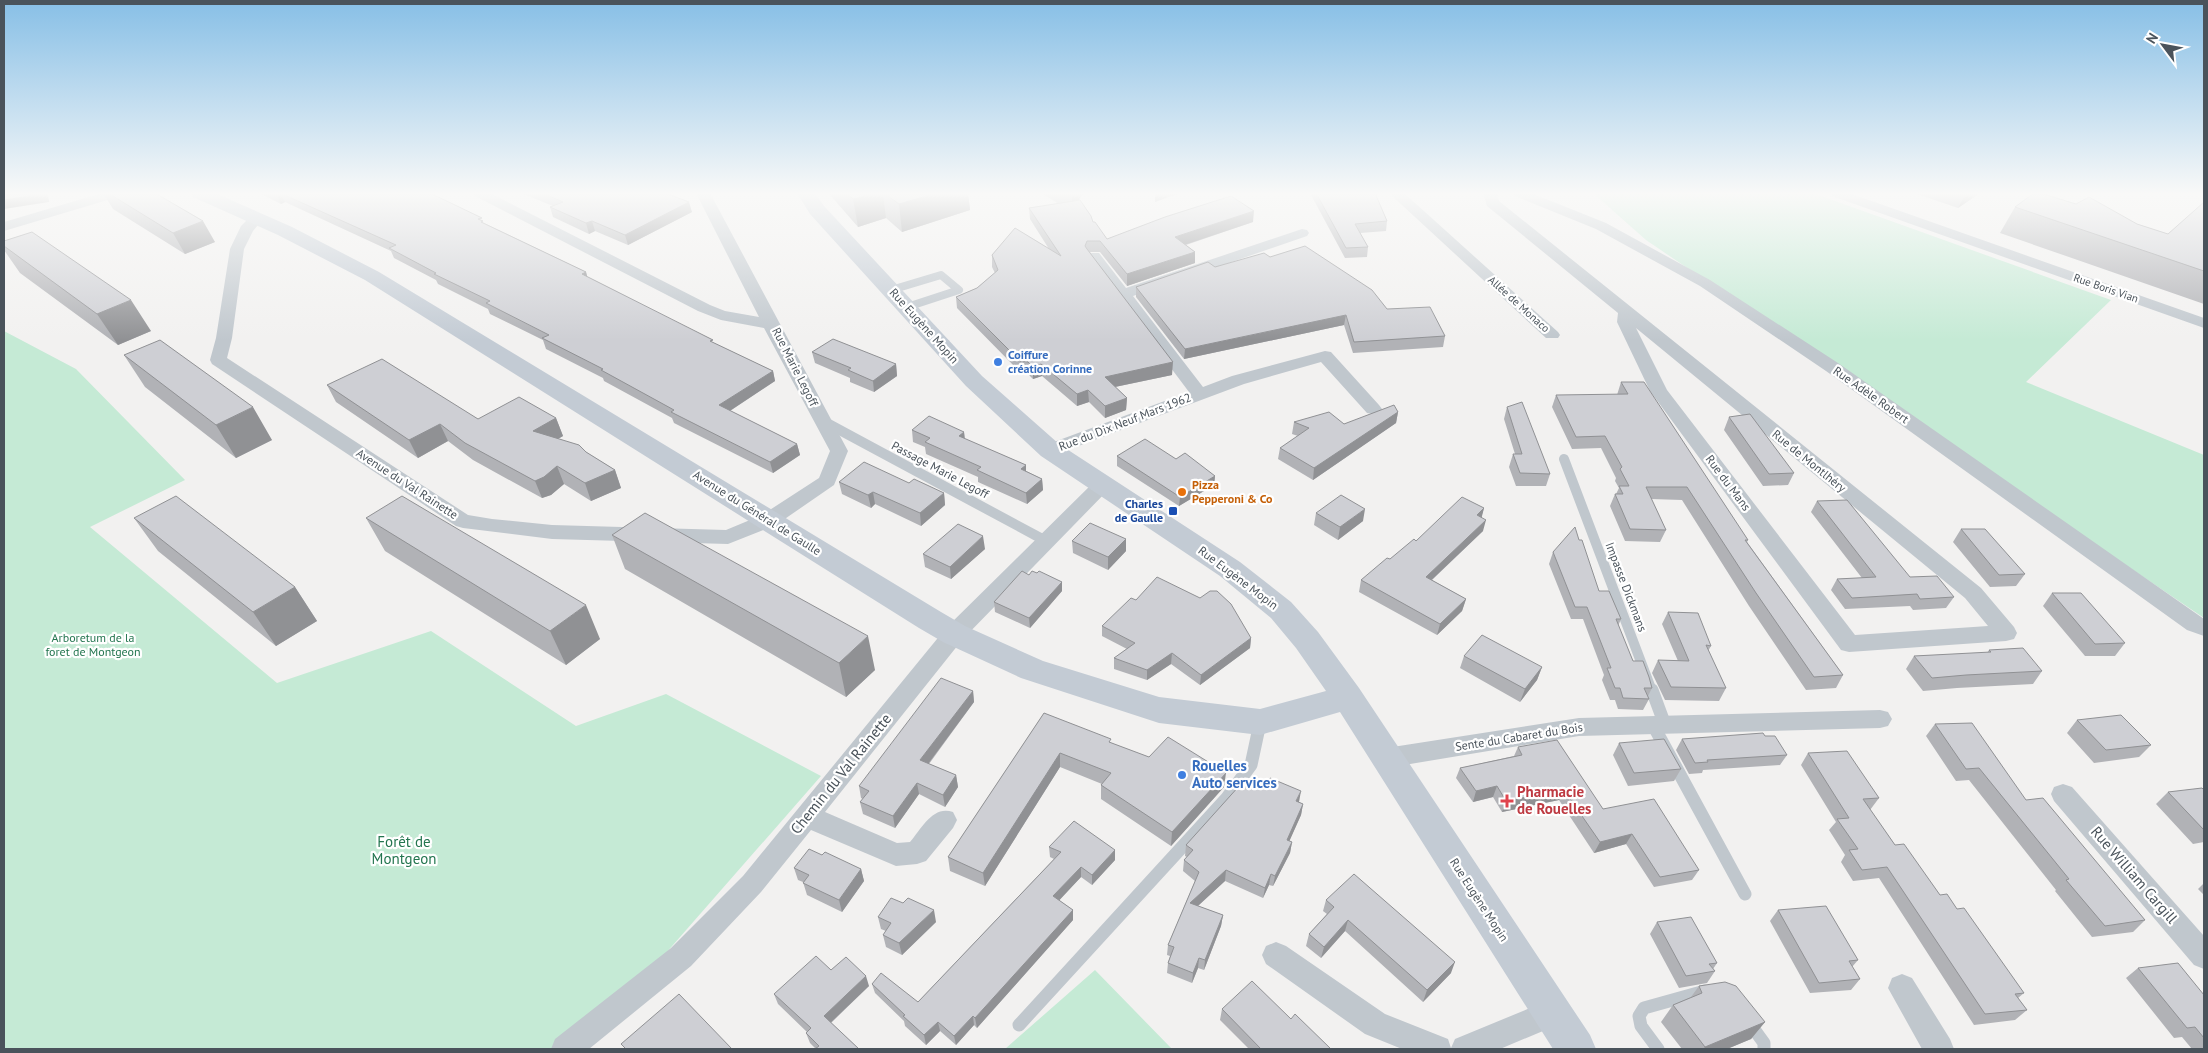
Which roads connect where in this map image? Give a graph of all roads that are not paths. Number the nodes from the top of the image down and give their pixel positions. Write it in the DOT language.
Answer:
graph roads {
  1 [pos="240,242"];
  2 [pos="305,242"];
  3 [pos="576,242"];
  4 [pos="728,242"];
  5 [pos="847,242"];
  6 [pos="1275,242"];
  7 [pos="1450,242"];
  8 [pos="1540,242"];
  9 [pos="1630,242"];
  10 [pos="1976,242"];
  11 [pos="1094,256"];
  12 [pos="891,290"];
  13 [pos="1123,294"];
  14 [pos="907,307"];
  15 [pos="1626,312"];
  16 [pos="2204,323"];
  17 [pos="772,324"];
  18 [pos="1552,335"];
  19 [pos="1200,394"];
  20 [pos="1373,409"];
  21 [pos="823,420"];
  22 [pos="1050,450"];
  23 [pos="1564,459"];
  24 [pos="1103,484"];
  25 [pos="769,520"];
  26 [pos="1046,541"];
  27 [pos="2204,628"];
  28 [pos="954,634"];
  29 [pos="1849,644"];
  30 [pos="1348,697"];
  31 [pos="1880,719"];
  32 [pos="1260,722"];
  33 [pos="1659,725"];
  34 [pos="1386,758"];
  35 [pos="2063,794"];
  36 [pos="807,816"];
  37 [pos="944,820"];
  38 [pos="1746,894"];
  39 [pos="1276,955"];
  40 [pos="2204,956"];
  41 [pos="1902,988"];
  42 [pos="1722,992"];
  43 [pos="1741,1012"];
  44 [pos="1552,1013"];
  45 [pos="1019,1025"];
  46 [pos="566,1049"];
  47 [pos="1438,1049"];
  48 [pos="1466,1049"];
  49 [pos="1576,1049"];
  50 [pos="1658,1049"];
  51 [pos="1764,1049"];
  52 [pos="1940,1049"];
  1 -- 25 [label="street, Avenue du Val Rainette"];
  2 -- 25 [label="street, Avenue du Général de Gaulle"];
  3 -- 17 [label="street"];
  4 -- 17 [label="street, Rue Marie Legoff"];
  5 -- 12 [label="street, Rue Eugène Mopin"];
  6 -- 13 [label="street"];
  7 -- 18 [label="street, Allée de Monaco"];
  8 -- 15 [label="street, Rue de Montlhéry"];
  9 -- 27 [label="street, Rue Adèle Robert"];
  10 -- 16 [label="street, Rue Boris Vian"];
  11 -- 13 [label="street, Rue du Dix Neuf Mars 1962"];
  12 -- 14 [label="street, Rue Eugène Mopin"];
  12 -- 14 [label="lane"];
  13 -- 19 [label="street, Rue du Dix Neuf Mars 1962"];
  14 -- 22 [label="street, Rue Eugène Mopin"];
  15 -- 29 [label="street, Rue du Mans"];
  15 -- 29 [label="street, Rue de Montlhéry"];
  17 -- 21 [label="street, Rue Marie Legoff"];
  19 -- 20 [label="street, Rue du Dix Neuf Mars 1962"];
  19 -- 22 [label="street, Rue du Dix Neuf Mars 1962"];
  21 -- 25 [label="street, Rue Marie Legoff"];
  21 -- 26 [label="lane, Passage Marie Legoff"];
  22 -- 24 [label="street, Rue Eugène Mopin"];
  23 -- 33 [label="lane, Impasse Dickmans"];
  24 -- 26 [label="street, Chemin du Val Rainette"];
  24 -- 30 [label="street, Rue Eugène Mopin"];
  25 -- 28 [label="street, Avenue du Général de Gaulle"];
  26 -- 28 [label="street, Chemin du Val Rainette"];
  28 -- 32 [label="street, Avenue du Général de Gaulle"];
  28 -- 36 [label="street, Chemin du Val Rainette"];
  30 -- 32 [label="street, Avenue du Général de Gaulle"];
  30 -- 34 [label="street, Rue Eugène Mopin"];
  31 -- 33 [label="street, Sente du Cabaret du Bois"];
  32 -- 45 [label="lane"];
  33 -- 34 [label="street, Sente du Cabaret du Bois"];
  33 -- 38 [label="lane"];
  34 -- 44 [label="street, Rue Eugène Mopin"];
  35 -- 40 [label="street, Rue William Cargill"];
  36 -- 37 [label="street"];
  36 -- 46 [label="street, Chemin du Val Rainette"];
  39 -- 47 [label="street"];
  41 -- 52 [label="street"];
  42 -- 50 [label="lane"];
  43 -- 51 [label="lane"];
  44 -- 48 [label="street"];
  44 -- 49 [label="street, Rue Eugène Mopin"];
}
